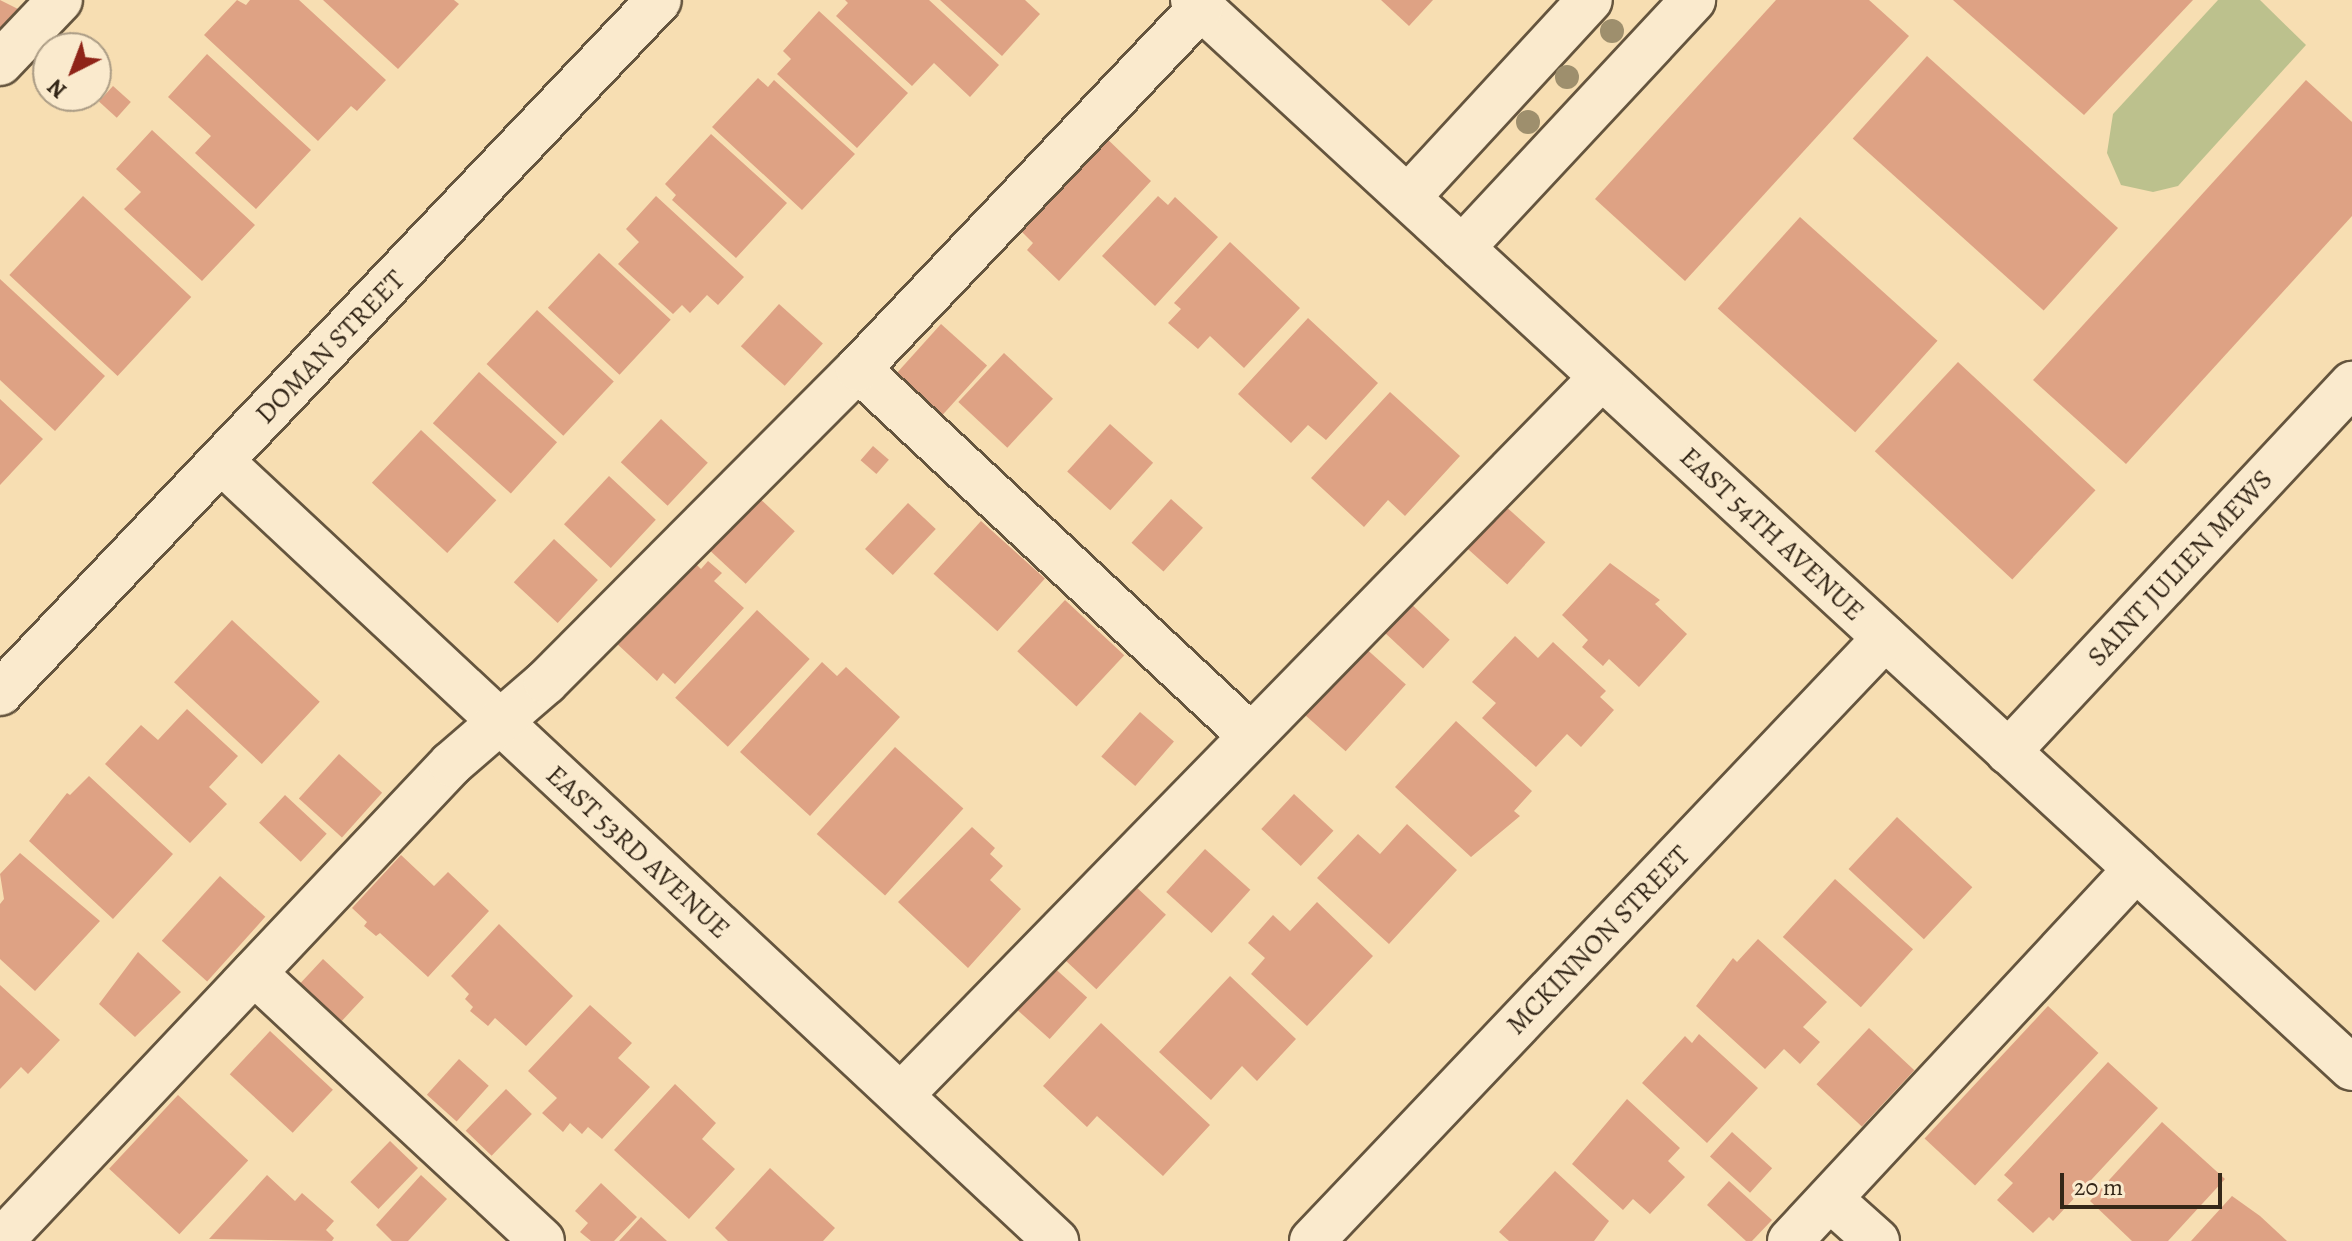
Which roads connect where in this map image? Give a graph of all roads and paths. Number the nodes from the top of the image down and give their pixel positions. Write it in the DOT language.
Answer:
graph roads {
  1 [pos="60,0"];
  2 [pos="659,0"];
  3 [pos="1590,0"];
  4 [pos="1693,0"];
  5 [pos="1197,4"];
  6 [pos="0,63"];
  7 [pos="1408,197"];
  8 [pos="1462,248"];
  9 [pos="858,369"];
  10 [pos="1602,377"];
  11 [pos="2352,384"];
  12 [pos="221,461"];
  13 [pos="1885,638"];
  14 [pos="0,693"];
  15 [pos="498,723"];
  16 [pos="1250,735"];
  17 [pos="2008,752"];
  18 [pos="2136,869"];
  19 [pos="254,973"];
  20 [pos="2352,1068"];
  21 [pos="901,1095"];
  22 [pos="1830,1199"];
  23 [pos="8,1234"];
  24 [pos="542,1241"];
  25 [pos="1056,1241"];
  26 [pos="1312,1241"];
  27 [pos="1790,1241"];
  28 [pos="1877,1241"];
  1 -- 6 [label="street"];
  2 -- 12 [label="street, DOMAN STREET"];
  3 -- 7 [label="street"];
  4 -- 8 [label="street"];
  5 -- 7 [label="street, EAST 54TH AVENUE"];
  5 -- 9 [label="street"];
  7 -- 8 [label="street, EAST 54TH AVENUE"];
  8 -- 10 [label="street, EAST 54TH AVENUE"];
  9 -- 15 [label="street"];
  9 -- 16 [label="street"];
  10 -- 13 [label="street, EAST 54TH AVENUE"];
  10 -- 16 [label="street"];
  11 -- 17 [label="street, SAINT JULIEN MEWS"];
  12 -- 14 [label="street, DOMAN STREET"];
  12 -- 15 [label="street, EAST 53RD AVENUE"];
  13 -- 17 [label="street, EAST 54TH AVENUE"];
  13 -- 26 [label="street, MCKINNON STREET"];
  15 -- 19 [label="street"];
  15 -- 21 [label="street, EAST 53RD AVENUE"];
  16 -- 21 [label="street"];
  17 -- 18 [label="street, EAST 54TH AVENUE"];
  18 -- 20 [label="street, EAST 54TH AVENUE"];
  18 -- 22 [label="street"];
  19 -- 23 [label="street"];
  19 -- 24 [label="street"];
  21 -- 25 [label="street, EAST 53RD AVENUE"];
  22 -- 27 [label="street"];
  22 -- 28 [label="street"];
}
